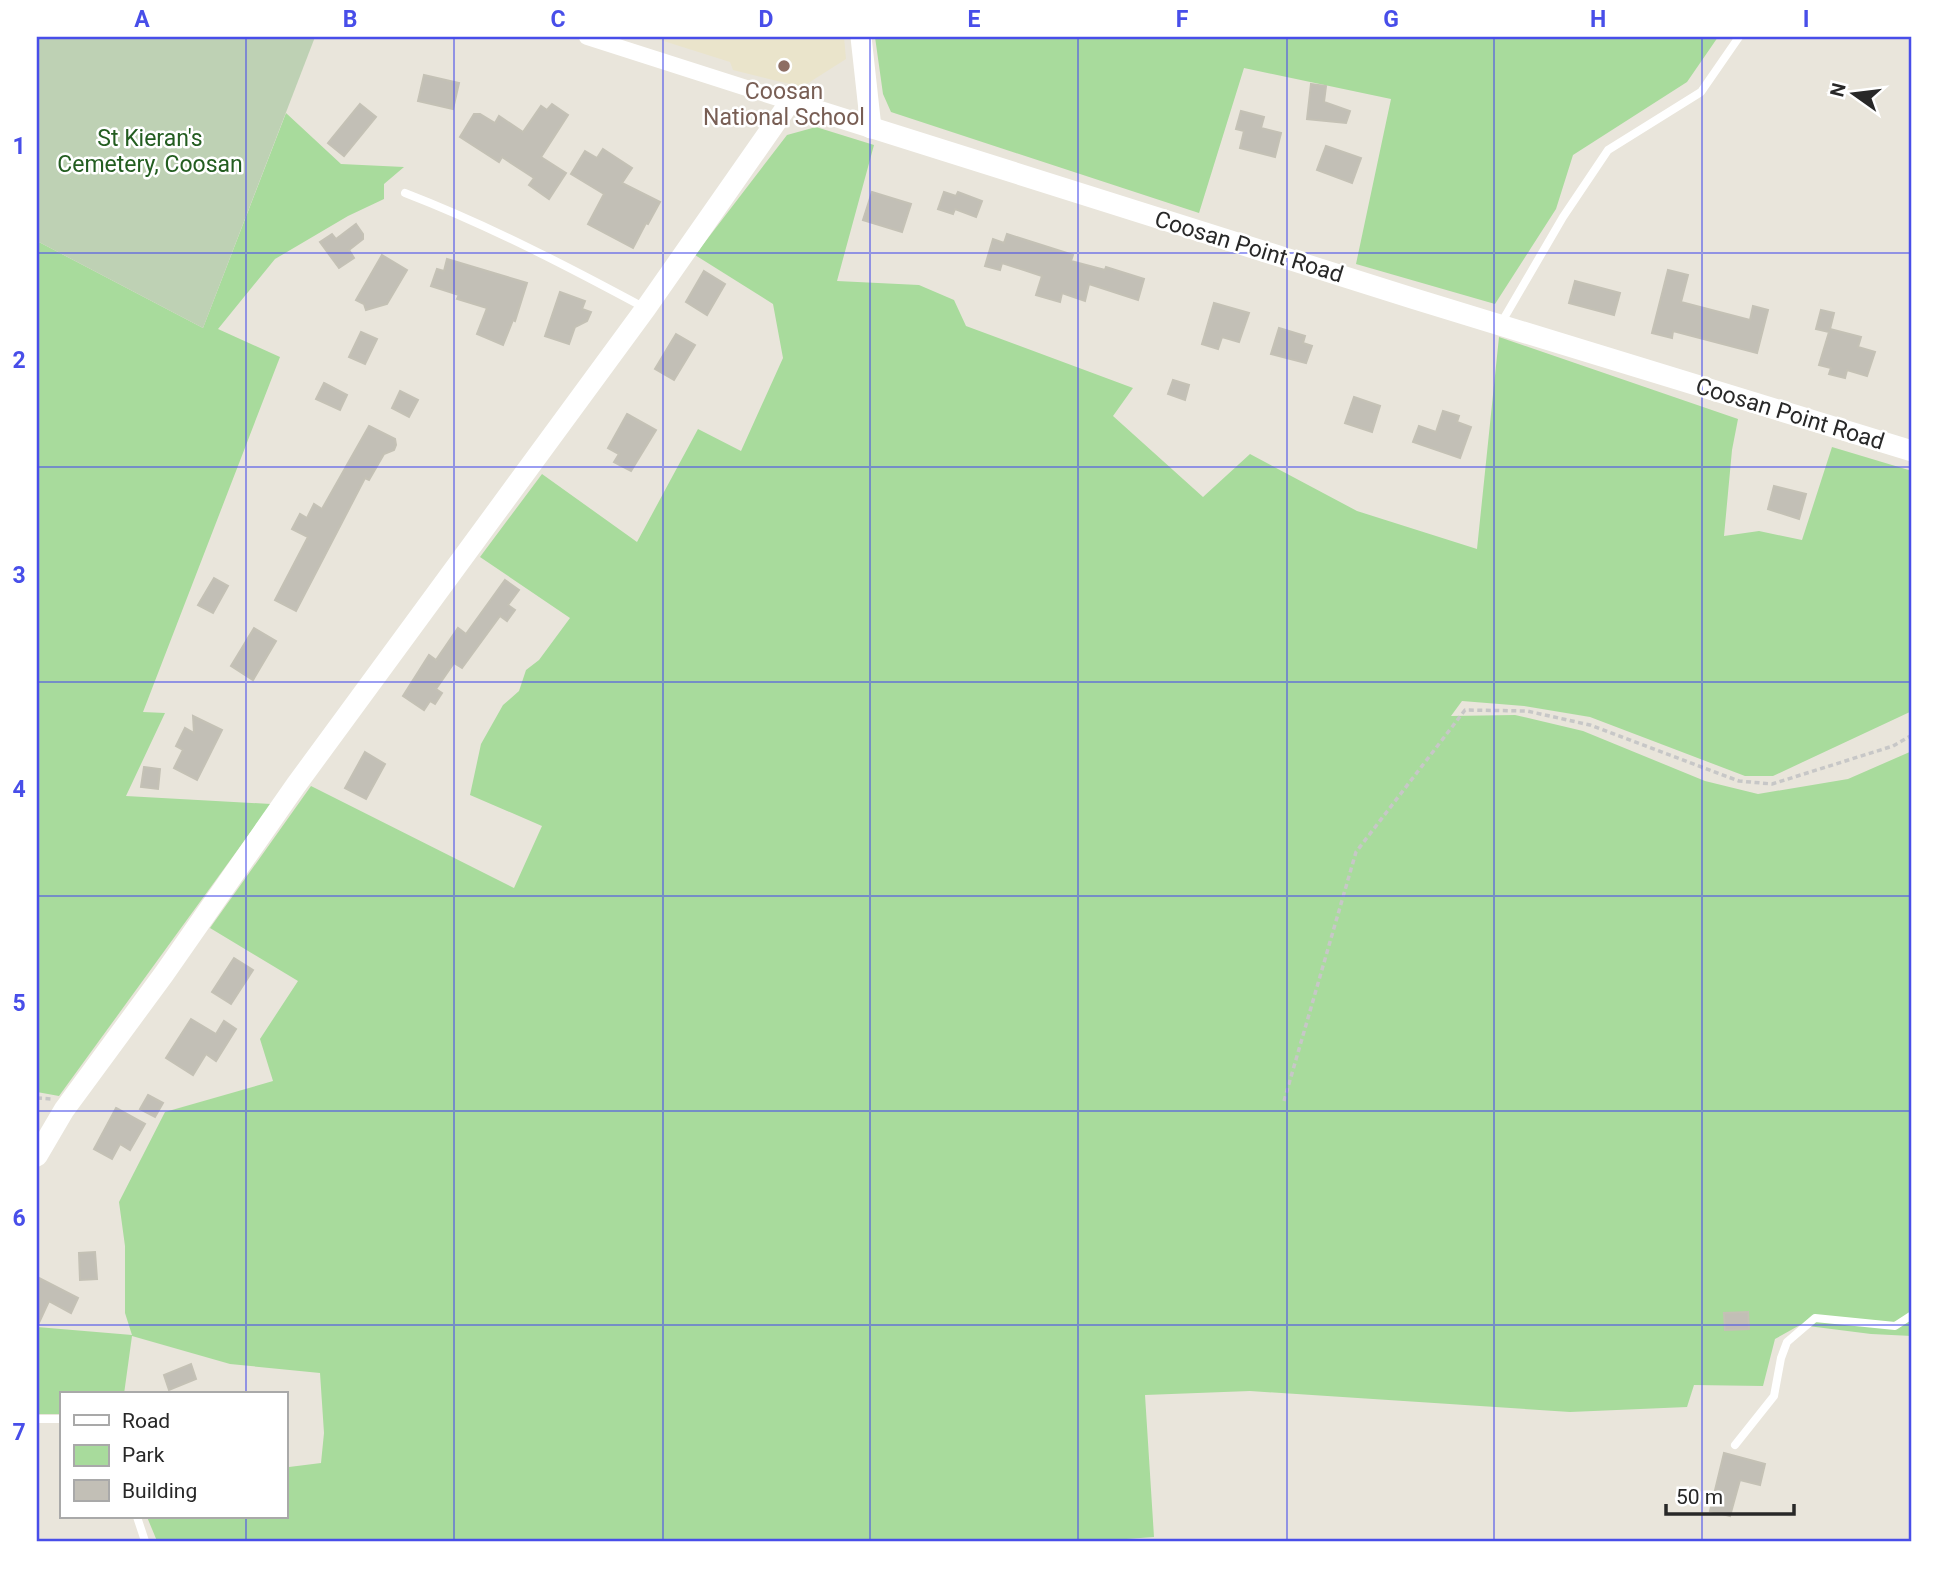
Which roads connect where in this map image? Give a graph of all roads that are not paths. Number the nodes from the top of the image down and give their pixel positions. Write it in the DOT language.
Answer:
graph roads {
  1 [pos="591,37"];
  2 [pos="861,37"];
  3 [pos="1739,37"];
  4 [pos="790,103"];
  5 [pos="871,128"];
  6 [pos="405,193"];
  7 [pos="646,309"];
  8 [pos="1500,326"];
  9 [pos="1912,450"];
  10 [pos="37,1156"];
  11 [pos="1912,1315"];
  12 [pos="37,1419"];
  13 [pos="60,1419"];
  14 [pos="1735,1445"];
  15 [pos="137,1518"];
  16 [pos="145,1541"];
  1 -- 4 [label="street, Coosan Point Road"];
  2 -- 5 [label="street"];
  3 -- 8 [label="lane"];
  4 -- 5 [label="street, Coosan Point Road"];
  4 -- 7 [label="street"];
  5 -- 8 [label="street, Coosan Point Road"];
  6 -- 7 [label="lane"];
  7 -- 10 [label="street"];
  8 -- 9 [label="street, Coosan Point Road"];
  11 -- 14 [label="lane"];
  12 -- 13 [label="lane"];
  15 -- 16 [label="lane"];
}
